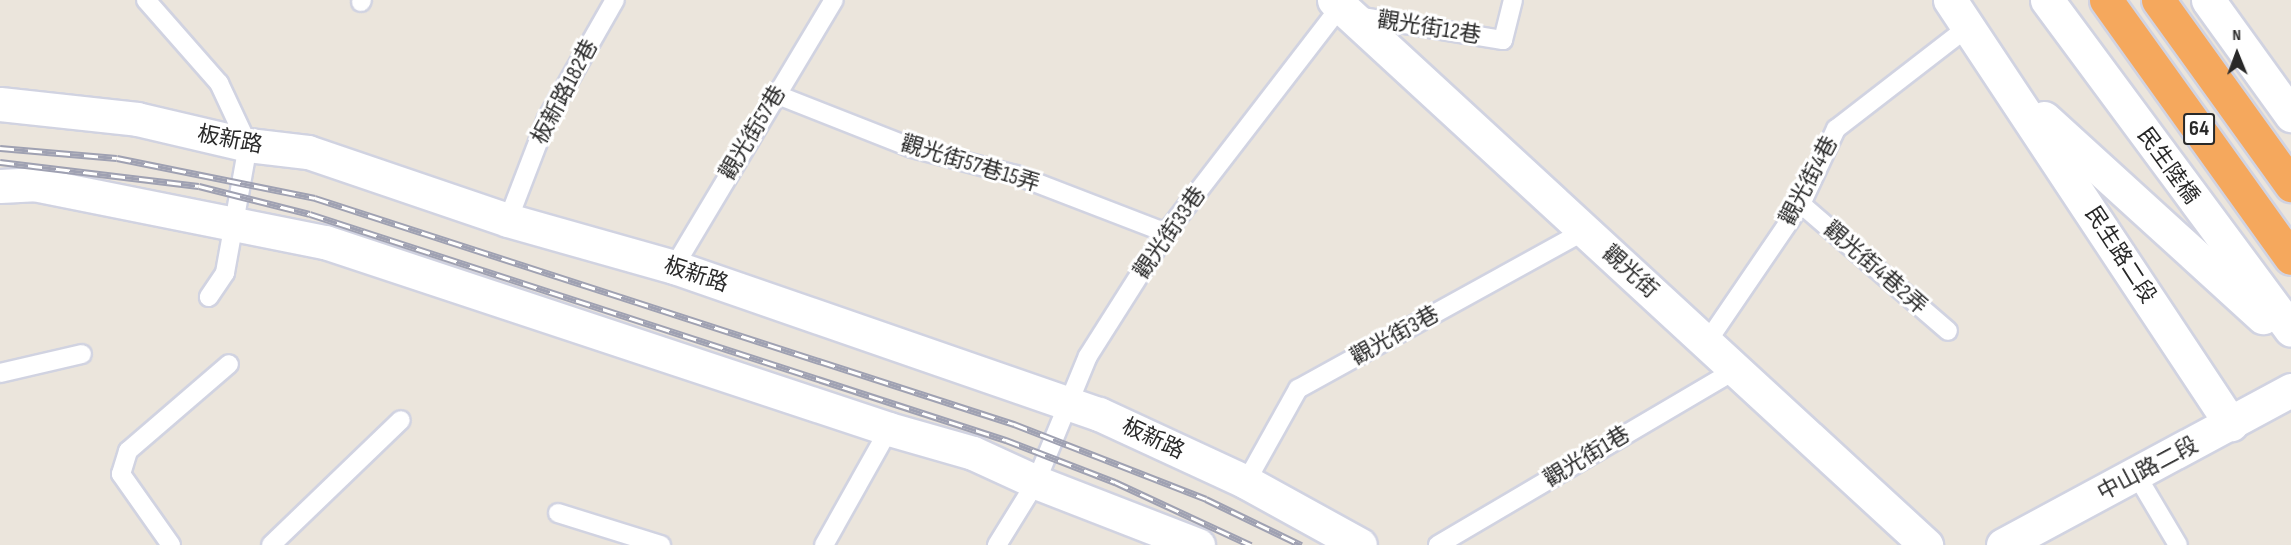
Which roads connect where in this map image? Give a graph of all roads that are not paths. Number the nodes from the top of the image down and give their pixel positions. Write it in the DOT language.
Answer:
graph roads {
  1 [pos="146,0"];
  2 [pos="615,0"];
  3 [pos="834,0"];
  4 [pos="1513,0"];
  5 [pos="1950,0"];
  6 [pos="2047,0"];
  7 [pos="2106,0"];
  8 [pos="2157,0"];
  9 [pos="2208,0"];
  10 [pos="1342,7"];
  11 [pos="1968,27"];
  12 [pos="2009,87"];
  13 [pos="775,94"];
  14 [pos="0,104"];
  15 [pos="2291,115"];
  16 [pos="248,146"];
  17 [pos="2291,184"];
  18 [pos="0,186"];
  19 [pos="1801,204"];
  20 [pos="508,220"];
  21 [pos="233,224"];
  22 [pos="1584,231"];
  23 [pos="1166,233"];
  24 [pos="2291,258"];
  25 [pos="674,267"];
  26 [pos="209,297"];
  27 [pos="2291,330"];
  28 [pos="1948,331"];
  29 [pos="1707,342"];
  30 [pos="2291,343"];
  31 [pos="82,354"];
  32 [pos="229,363"];
  33 [pos="1735,370"];
  34 [pos="0,373"];
  35 [pos="2291,390"];
  36 [pos="1068,402"];
  37 [pos="401,420"];
  38 [pos="2231,424"];
  39 [pos="890,429"];
  40 [pos="2137,476"];
  41 [pos="1036,482"];
  42 [pos="1246,482"];
  43 [pos="558,513"];
  44 [pos="171,545"];
  45 [pos="271,545"];
  46 [pos="662,545"];
  47 [pos="824,545"];
  48 [pos="998,545"];
  49 [pos="1198,545"];
  50 [pos="1360,545"];
  51 [pos="1438,545"];
  52 [pos="1926,545"];
  53 [pos="2003,545"];
  54 [pos="2178,545"];
  1 -- 16 [label="lane"];
  2 -- 20 [label="lane, 板新路182巷"];
  3 -- 13 [label="lane, 觀光街57巷"];
  4 -- 10 [label="lane, 觀光街12巷"];
  5 -- 11 [label="street, 民生路二段"];
  6 -- 27 [label="street, 民生陸橋"];
  7 -- 24 [label="highway, 64"];
  8 -- 17 [label="highway, 64"];
  9 -- 15 [label="street"];
  10 -- 22 [label="street, 觀光街"];
  10 -- 23 [label="lane, 觀光街33巷"];
  11 -- 12 [label="street, 民生路二段"];
  11 -- 19 [label="lane, 觀光街4巷"];
  12 -- 30 [label="street, 民生路二段"];
  12 -- 38 [label="street, 民生路二段"];
  13 -- 23 [label="lane, 觀光街57巷15弄"];
  13 -- 25 [label="lane, 觀光街57巷"];
  14 -- 16 [label="street, 板新路"];
  16 -- 20 [label="street, 板新路"];
  16 -- 21 [label="lane"];
  18 -- 21 [label="street"];
  19 -- 28 [label="lane, 觀光街4巷2弄"];
  19 -- 29 [label="lane, 觀光街4巷"];
  20 -- 25 [label="street, 板新路"];
  21 -- 26 [label="lane"];
  21 -- 39 [label="street"];
  22 -- 29 [label="street, 觀光街"];
  22 -- 42 [label="lane, 觀光街3巷"];
  23 -- 36 [label="lane, 觀光街33巷"];
  25 -- 36 [label="street, 板新路"];
  29 -- 33 [label="street, 觀光街"];
  31 -- 34 [label="lane"];
  32 -- 44 [label="lane"];
  33 -- 51 [label="lane, 觀光街1巷"];
  33 -- 52 [label="street, 觀光街"];
  35 -- 38 [label="street, 中山路二段"];
  36 -- 41 [label="lane, 觀光街33巷"];
  36 -- 42 [label="street, 板新路"];
  37 -- 45 [label="lane"];
  38 -- 40 [label="street, 中山路二段"];
  39 -- 41 [label="street"];
  39 -- 47 [label="lane"];
  40 -- 53 [label="street, 中山路二段"];
  40 -- 54 [label="lane"];
  41 -- 48 [label="lane, 觀光街33巷"];
  41 -- 49 [label="street"];
  42 -- 50 [label="street, 板新路"];
  43 -- 46 [label="lane"];
}
